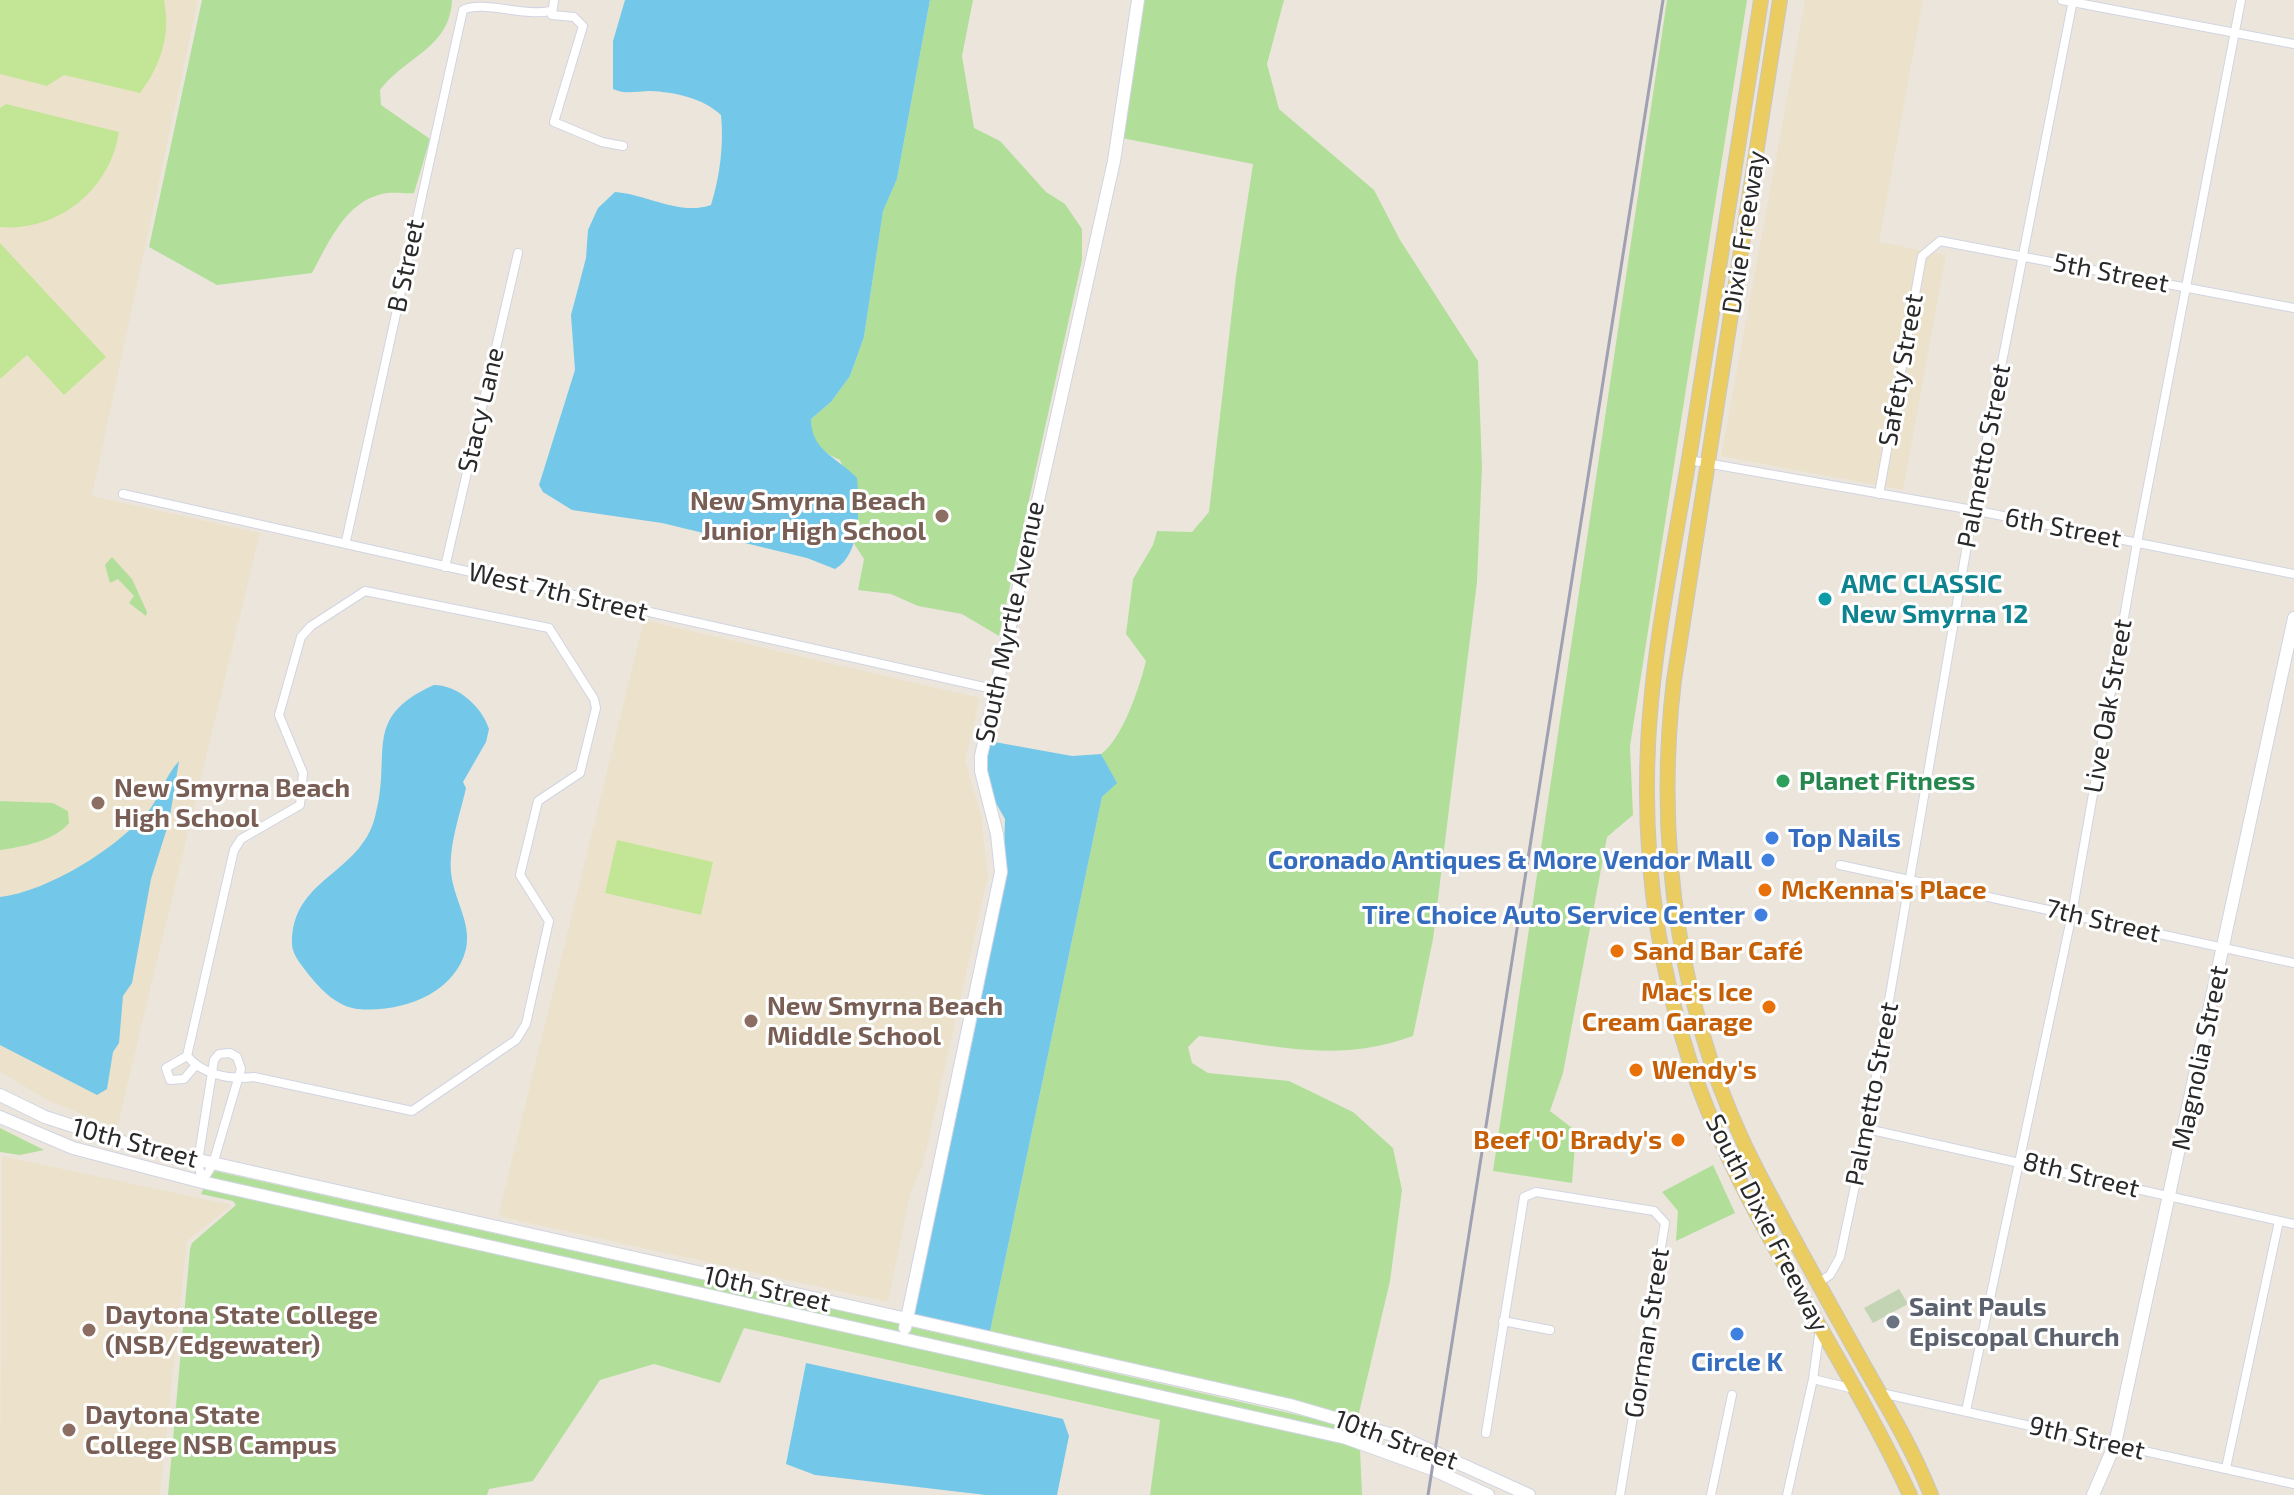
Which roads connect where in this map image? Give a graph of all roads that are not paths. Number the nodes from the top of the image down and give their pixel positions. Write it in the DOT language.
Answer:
graph roads {
  1 [pos="554,0"];
  2 [pos="1138,0"];
  3 [pos="1761,0"];
  4 [pos="1780,0"];
  5 [pos="2062,0"];
  6 [pos="2241,0"];
  7 [pos="2073,1"];
  8 [pos="479,2"];
  9 [pos="550,11"];
  10 [pos="2235,33"];
  11 [pos="2294,44"];
  12 [pos="623,146"];
  13 [pos="1730,196"];
  14 [pos="1749,199"];
  15 [pos="1928,248"];
  16 [pos="518,253"];
  17 [pos="2022,256"];
  18 [pos="2188,288"];
  19 [pos="2294,308"];
  20 [pos="1689,460"];
  21 [pos="1708,464"];
  22 [pos="123,494"];
  23 [pos="1879,494"];
  24 [pos="1973,510"];
  25 [pos="346,541"];
  26 [pos="2137,543"];
  27 [pos="445,567"];
  28 [pos="2294,574"];
  29 [pos="2294,618"];
  30 [pos="1660,641"];
  31 [pos="1679,644"];
  32 [pos="993,689"];
  33 [pos="1647,825"];
  34 [pos="1667,827"];
  35 [pos="1840,865"];
  36 [pos="1912,878"];
  37 [pos="2072,914"];
  38 [pos="2223,948"];
  39 [pos="2294,963"];
  40 [pos="1698,1021"];
  41 [pos="1679,1028"];
  42 [pos="187,1056"];
  43 [pos="196,1065"];
  44 [pos="213,1074"];
  45 [pos="238,1079"];
  46 [pos="1720,1086"];
  47 [pos="1701,1093"];
  48 [pos="0,1095"];
  49 [pos="208,1112"];
  50 [pos="225,1115"];
  51 [pos="0,1117"];
  52 [pos="1867,1129"];
  53 [pos="2020,1160"];
  54 [pos="198,1161"];
  55 [pos="213,1164"];
  56 [pos="202,1182"];
  57 [pos="2171,1197"];
  58 [pos="2279,1221"];
  59 [pos="2294,1224"];
  60 [pos="1781,1258"];
  61 [pos="1818,1283"];
  62 [pos="1802,1294"];
  63 [pos="1835,1313"];
  64 [pos="907,1320"];
  65 [pos="1503,1321"];
  66 [pos="1820,1327"];
  67 [pos="1550,1330"];
  68 [pos="903,1339"];
  69 [pos="1813,1379"];
  70 [pos="1854,1389"];
  71 [pos="1879,1392"];
  72 [pos="1732,1395"];
  73 [pos="1966,1411"];
  74 [pos="1486,1433"];
  75 [pos="1393,1435"];
  76 [pos="2115,1444"];
  77 [pos="1390,1453"];
  78 [pos="2226,1468"];
  79 [pos="1477,1470"];
  80 [pos="2294,1484"];
  81 [pos="1469,1486"];
  82 [pos="1488,1495"];
  83 [pos="1529,1495"];
  84 [pos="1620,1495"];
  85 [pos="1711,1495"];
  86 [pos="1787,1495"];
  87 [pos="1910,1495"];
  88 [pos="1931,1495"];
  89 [pos="2093,1495"];
  1 -- 9 [label="street"];
  2 -- 32 [label="street, South Myrtle Avenue"];
  3 -- 13 [label="main road, Dixie Freeway"];
  4 -- 14 [label="main road, Dixie Freeway"];
  5 -- 7 [label="street"];
  6 -- 10 [label="street, Live Oak Street"];
  7 -- 10 [label="street"];
  7 -- 17 [label="street, Palmetto Street"];
  8 -- 9 [label="street"];
  8 -- 25 [label="street, B Street"];
  9 -- 12 [label="street"];
  10 -- 11 [label="street"];
  10 -- 18 [label="street, Live Oak Street"];
  13 -- 14 [label="street"];
  13 -- 20 [label="main road, Dixie Freeway"];
  14 -- 21 [label="main road, Dixie Freeway"];
  15 -- 17 [label="street, 5th Street"];
  15 -- 23 [label="street, Safety Street"];
  16 -- 27 [label="street, Stacy Lane"];
  17 -- 18 [label="street, 5th Street"];
  17 -- 24 [label="street, Palmetto Street"];
  18 -- 19 [label="street, 5th Street"];
  18 -- 26 [label="street, Live Oak Street"];
  20 -- 21 [label="street, 6th Street"];
  20 -- 30 [label="main road, South Dixie Freeway"];
  21 -- 23 [label="street, 6th Street"];
  21 -- 31 [label="main road, South Dixie Freeway"];
  22 -- 25 [label="street, West 7th Street"];
  23 -- 24 [label="street, 6th Street"];
  24 -- 26 [label="street, 6th Street"];
  24 -- 36 [label="street, Palmetto Street"];
  25 -- 27 [label="street, West 7th Street"];
  26 -- 28 [label="street, 6th Street"];
  26 -- 37 [label="street, Live Oak Street"];
  27 -- 32 [label="street, West 7th Street"];
  29 -- 38 [label="street, Magnolia Street"];
  30 -- 31 [label="street"];
  30 -- 33 [label="main road, South Dixie Freeway"];
  31 -- 34 [label="main road, South Dixie Freeway"];
  32 -- 64 [label="street, South Myrtle Avenue"];
  33 -- 34 [label="street"];
  33 -- 41 [label="main road, South Dixie Freeway"];
  34 -- 40 [label="main road, South Dixie Freeway"];
  35 -- 36 [label="street, 7th Street"];
  36 -- 37 [label="street, 7th Street"];
  36 -- 52 [label="street, Palmetto Street"];
  37 -- 38 [label="street, 7th Street"];
  37 -- 53 [label="street, Live Oak Street"];
  38 -- 39 [label="street, 7th Street"];
  38 -- 57 [label="street, Magnolia Street"];
  40 -- 41 [label="street"];
  40 -- 46 [label="main road, South Dixie Freeway"];
  41 -- 47 [label="main road, South Dixie Freeway"];
  42 -- 43 [label="street"];
  42 -- 43 [label="street"];
  42 -- 45 [label="street"];
  43 -- 44 [label="street"];
  44 -- 45 [label="street"];
  44 -- 45 [label="street"];
  44 -- 49 [label="street"];
  45 -- 50 [label="street"];
  46 -- 47 [label="street"];
  46 -- 61 [label="main road, South Dixie Freeway"];
  47 -- 60 [label="main road, South Dixie Freeway"];
  48 -- 54 [label="street, 10th Street"];
  49 -- 50 [label="street"];
  49 -- 54 [label="street"];
  50 -- 55 [label="street"];
  51 -- 56 [label="street, 10th Street"];
  52 -- 53 [label="street, 8th Street"];
  52 -- 61 [label="street, Palmetto Street"];
  53 -- 57 [label="street, 8th Street"];
  53 -- 73 [label="street, Live Oak Street"];
  54 -- 55 [label="street, 10th Street"];
  54 -- 56 [label="street"];
  55 -- 56 [label="street"];
  55 -- 64 [label="street, 10th Street"];
  56 -- 68 [label="street, 10th Street"];
  57 -- 58 [label="street, 8th Street"];
  57 -- 76 [label="street, Magnolia Street"];
  58 -- 59 [label="street, 8th Street"];
  58 -- 78 [label="street"];
  60 -- 61 [label="main road"];
  60 -- 62 [label="main road, South Dixie Freeway"];
  61 -- 63 [label="main road, South Dixie Freeway"];
  62 -- 63 [label="main road"];
  62 -- 66 [label="main road, South Dixie Freeway"];
  63 -- 71 [label="main road, South Dixie Freeway"];
  64 -- 68 [label="street, South Myrtle Avenue"];
  64 -- 75 [label="street, 10th Street"];
  65 -- 67 [label="street"];
  65 -- 74 [label="street, Gorman Street"];
  65 -- 84 [label="street, Gorman Street"];
  66 -- 69 [label="street"];
  66 -- 70 [label="main road, South Dixie Freeway"];
  68 -- 77 [label="street, 10th Street"];
  69 -- 70 [label="street"];
  69 -- 86 [label="street"];
  70 -- 87 [label="main road, South Dixie Freeway"];
  71 -- 73 [label="street, 9th Street"];
  71 -- 88 [label="main road, South Dixie Freeway"];
  72 -- 85 [label="street"];
  73 -- 76 [label="street, 9th Street"];
  75 -- 77 [label="street"];
  75 -- 79 [label="street, 10th Street"];
  76 -- 78 [label="street, 9th Street"];
  76 -- 89 [label="street, Magnolia Street"];
  77 -- 81 [label="street, 10th Street"];
  78 -- 80 [label="street, 9th Street"];
  79 -- 81 [label="street"];
  79 -- 83 [label="street, 10th Street"];
  81 -- 82 [label="street, 10th Street"];
}
